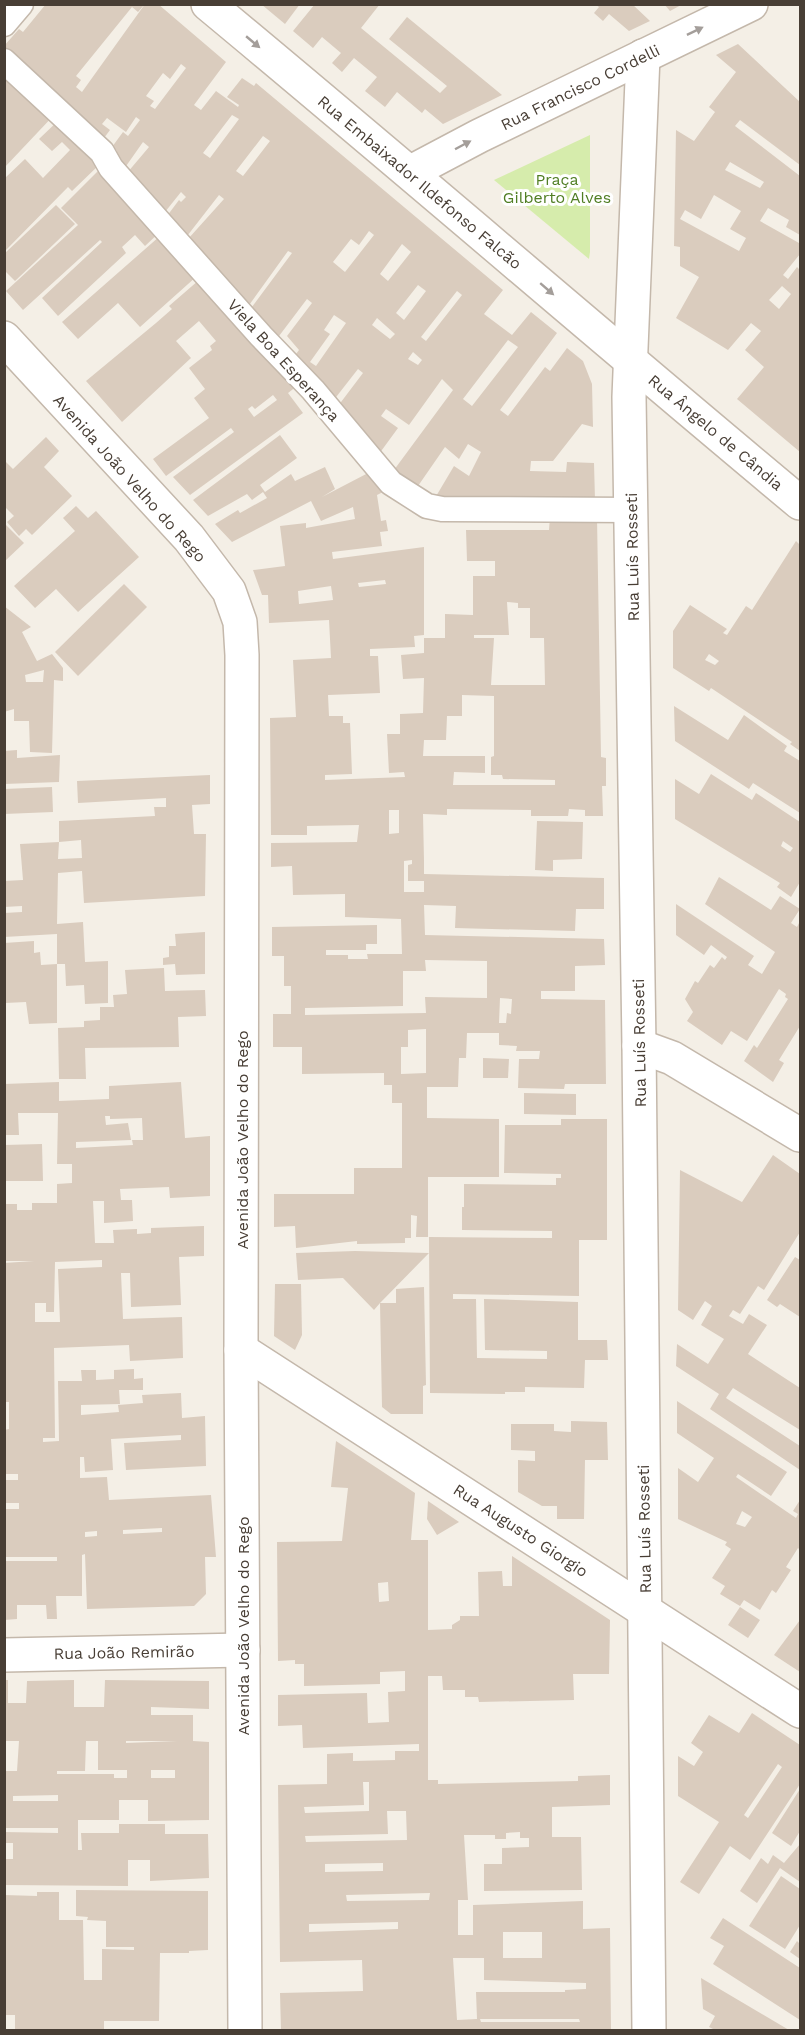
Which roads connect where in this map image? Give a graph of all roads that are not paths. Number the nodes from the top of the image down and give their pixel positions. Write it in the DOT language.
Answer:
graph roads {
  1 [pos="21,4"];
  2 [pos="208,4"];
  3 [pos="751,4"];
  4 [pos="4,24"];
  5 [pos="643,56"];
  6 [pos="4,61"];
  7 [pos="411,172"];
  8 [pos="4,338"];
  9 [pos="631,362"];
  10 [pos="801,503"];
  11 [pos="631,510"];
  12 [pos="639,1046"];
  13 [pos="801,1135"];
  14 [pos="241,1350"];
  15 [pos="645,1610"];
  16 [pos="243,1650"];
  17 [pos="4,1655"];
  18 [pos="801,1711"];
  19 [pos="245,2031"];
  20 [pos="649,2031"];
  1 -- 4 [label="lane"];
  2 -- 7 [label="street, Rua Embaixador Ildefonso Falcão, one-way"];
  5 -- 3 [label="street, Rua Francisco Cordelli, one-way"];
  7 -- 5 [label="street, Rua Francisco Cordelli, one-way"];
  5 -- 9 [label="street, Rua Luís Rosseti"];
  6 -- 11 [label="lane, Viela Boa Esperança"];
  7 -- 9 [label="street, Rua Embaixador Ildefonso Falcão, one-way"];
  8 -- 14 [label="street, Avenida João Velho do Rego"];
  9 -- 10 [label="street, Rua Ângelo de Cândia"];
  9 -- 11 [label="street, Rua Luís Rosseti"];
  11 -- 12 [label="street, Rua Luís Rosseti"];
  12 -- 13 [label="street"];
  12 -- 15 [label="street, Rua Luís Rosseti"];
  14 -- 15 [label="street, Rua Augusto Giorgio"];
  14 -- 16 [label="street, Avenida João Velho do Rego"];
  15 -- 18 [label="street, Rua Augusto Giorgio"];
  15 -- 20 [label="street, Rua Luís Rosseti"];
  16 -- 17 [label="street, Rua João Remirão"];
  16 -- 19 [label="street, Avenida João Velho do Rego"];
}
